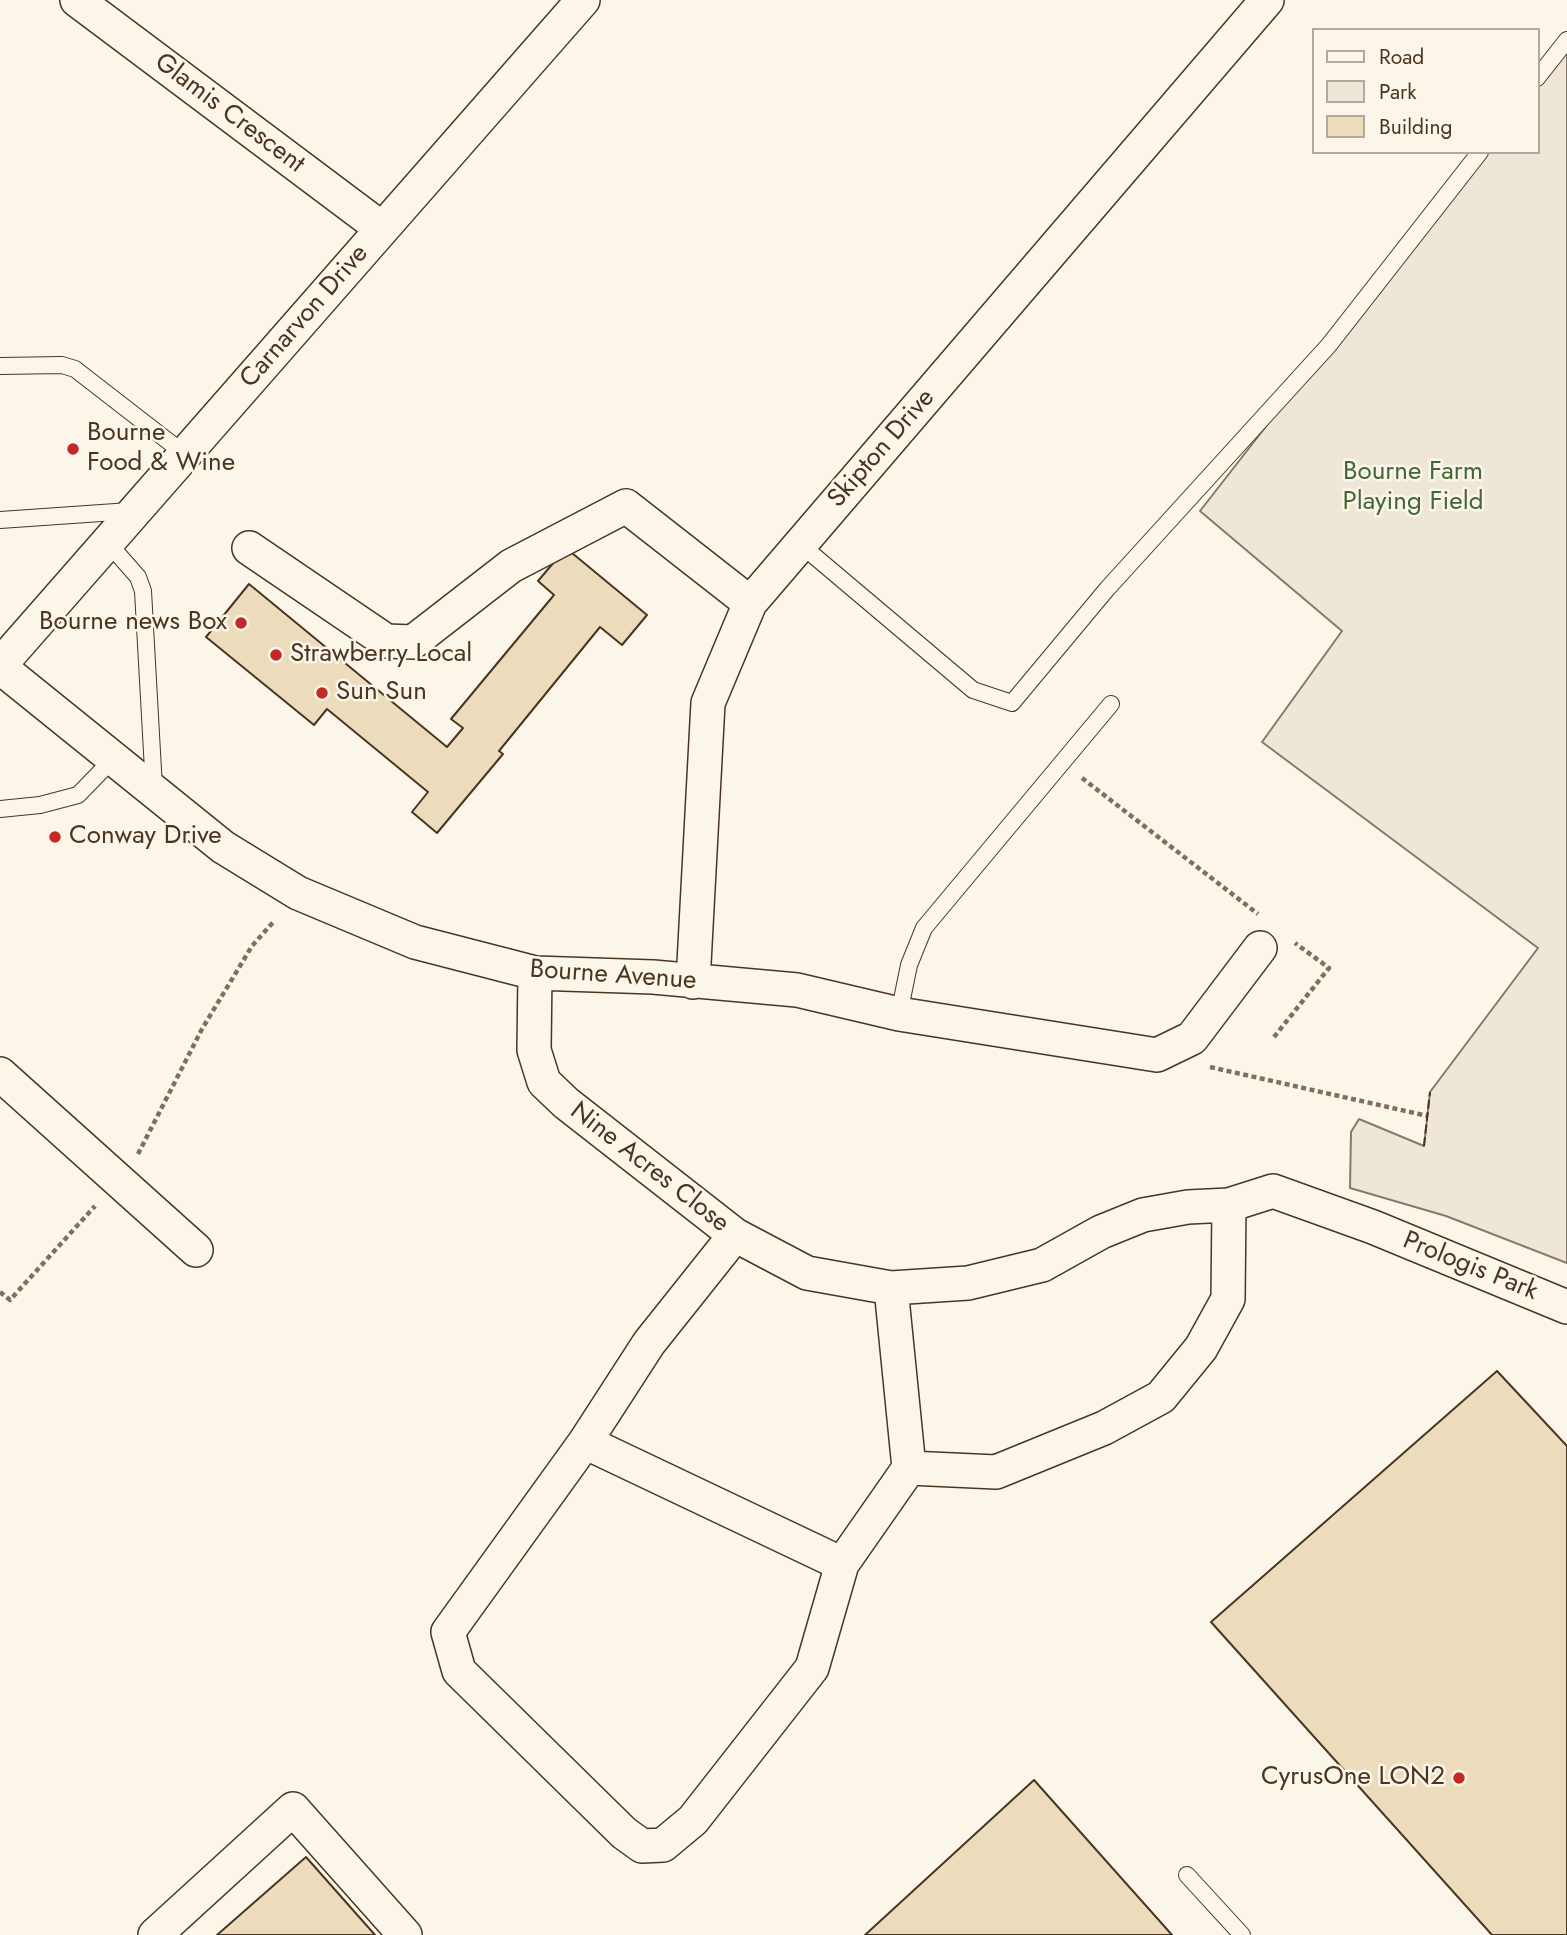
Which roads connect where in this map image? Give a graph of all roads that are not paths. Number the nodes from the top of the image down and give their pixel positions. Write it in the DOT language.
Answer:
graph roads {
  1 [pos="77,0"];
  2 [pos="583,0"];
  3 [pos="1267,0"];
  4 [pos="1566,43"];
  5 [pos="1539,76"];
  6 [pos="1478,154"];
  7 [pos="381,228"];
  8 [pos="0,366"];
  9 [pos="186,455"];
  10 [pos="138,511"];
  11 [pos="0,520"];
  12 [pos="109,544"];
  13 [pos="800,544"];
  14 [pos="249,548"];
  15 [pos="750,603"];
  16 [pos="0,666"];
  17 [pos="1111,704"];
  18 [pos="111,760"];
  19 [pos="155,793"];
  20 [pos="0,809"];
  21 [pos="1270,934"];
  22 [pos="535,974"];
  23 [pos="693,982"];
  24 [pos="899,1014"];
  25 [pos="0,1074"];
  26 [pos="1229,1205"];
  27 [pos="735,1235"];
  28 [pos="195,1250"];
  29 [pos="876,1286"];
  30 [pos="1567,1307"];
  31 [pos="585,1442"];
  32 [pos="909,1468"];
  33 [pos="842,1564"];
  34 [pos="1187,1875"];
  35 [pos="155,1935"];
  36 [pos="405,1935"];
  37 [pos="1242,1935"];
  1 -- 7 [label="street, Glamis Crescent"];
  2 -- 7 [label="street, Carnarvon Drive"];
  3 -- 13 [label="street, Skipton Drive"];
  4 -- 5 [label="lane"];
  6 -- 13 [label="lane"];
  7 -- 9 [label="street, Carnarvon Drive"];
  8 -- 9 [label="lane"];
  9 -- 10 [label="street, Carnarvon Drive"];
  10 -- 11 [label="lane"];
  10 -- 12 [label="street, Carnarvon Drive"];
  12 -- 16 [label="street, Carnarvon Drive"];
  12 -- 19 [label="lane"];
  13 -- 15 [label="street, Skipton Drive"];
  14 -- 15 [label="street"];
  15 -- 23 [label="street, Skipton Drive"];
  16 -- 18 [label="street, Bourne Avenue"];
  17 -- 24 [label="lane"];
  18 -- 19 [label="street, Bourne Avenue"];
  18 -- 20 [label="lane"];
  19 -- 22 [label="street, Bourne Avenue"];
  21 -- 24 [label="street, Bourne Avenue"];
  22 -- 23 [label="street, Bourne Avenue"];
  22 -- 27 [label="street, Nine Acres Close"];
  23 -- 24 [label="street, Bourne Avenue"];
  25 -- 28 [label="street"];
  26 -- 29 [label="street, Nine Acres Close"];
  26 -- 30 [label="street, Prologis Park"];
  26 -- 32 [label="street"];
  27 -- 29 [label="street, Nine Acres Close"];
  27 -- 31 [label="street"];
  29 -- 32 [label="street"];
  31 -- 33 [label="street"];
  31 -- 33 [label="street"];
  32 -- 33 [label="street"];
  34 -- 37 [label="lane"];
  35 -- 36 [label="street"];
}
